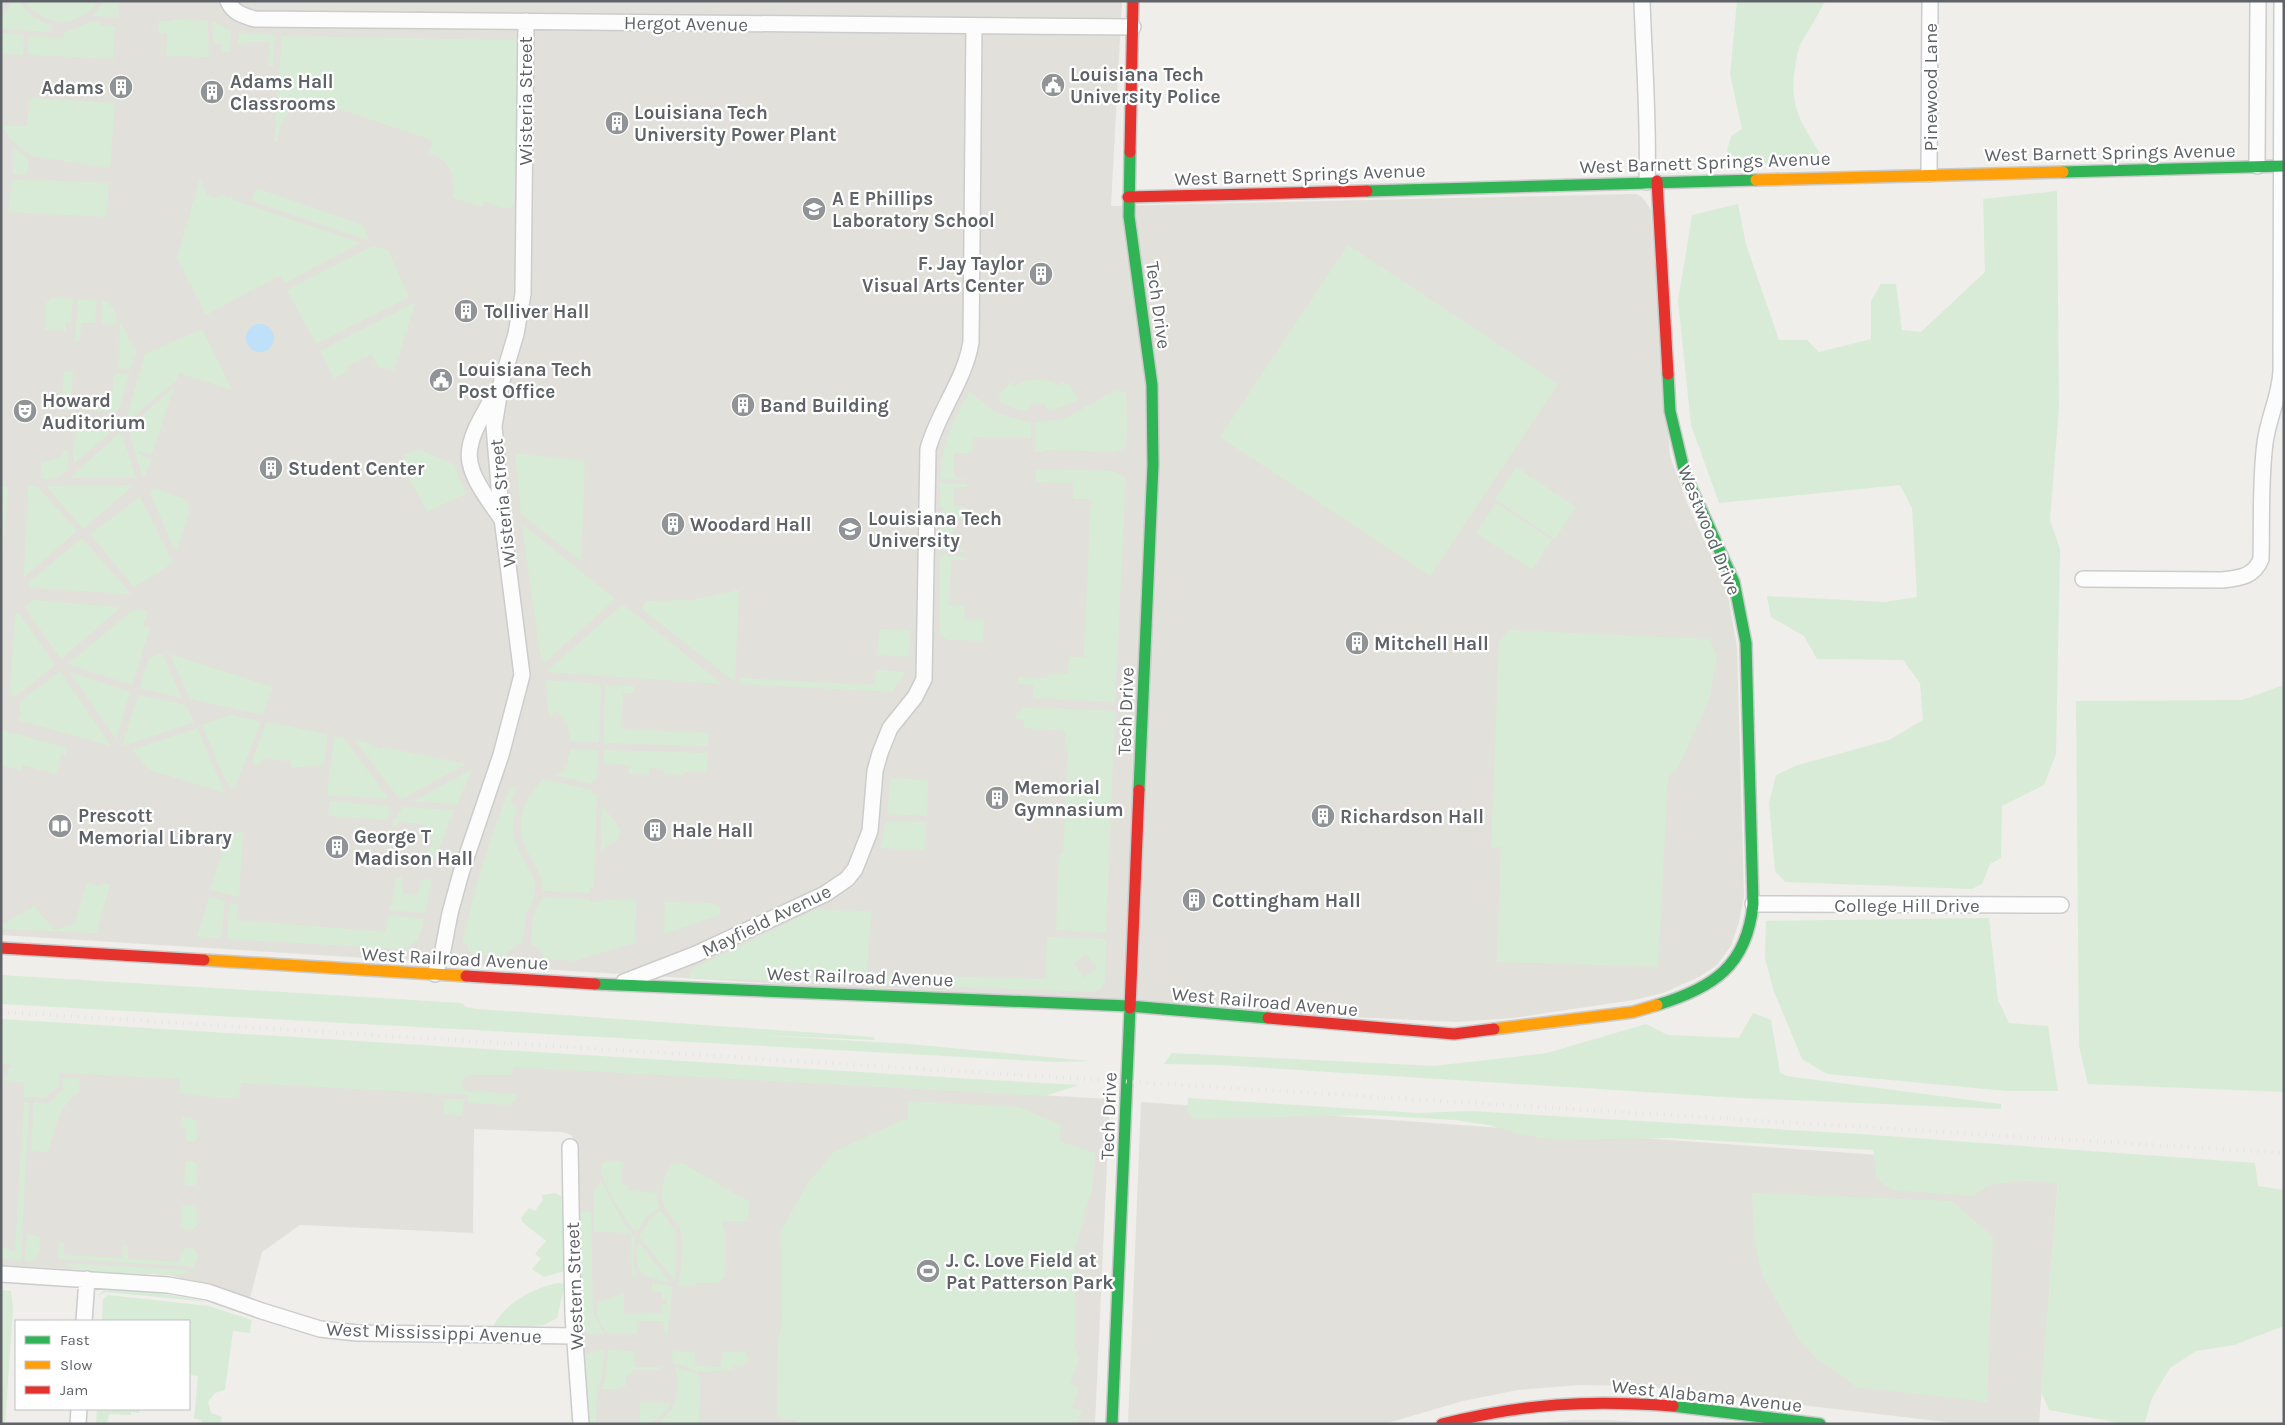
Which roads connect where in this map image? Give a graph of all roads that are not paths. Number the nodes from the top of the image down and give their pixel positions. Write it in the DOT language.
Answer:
graph roads {
  1 [pos="228,1"];
  2 [pos="1134,1"];
  3 [pos="1642,1"];
  4 [pos="1930,1"];
  5 [pos="2258,1"];
  6 [pos="2282,1"];
  7 [pos="526,21"];
  8 [pos="974,26"];
  9 [pos="1133,27"];
  10 [pos="2257,166"];
  11 [pos="2282,166"];
  12 [pos="1930,174"];
  13 [pos="1652,182"];
  14 [pos="1128,197"];
  15 [pos="501,384"];
  16 [pos="2278,411"];
  17 [pos="502,520"];
  18 [pos="2083,579"];
  19 [pos="1753,904"];
  20 [pos="2061,905"];
  21 [pos="1,948"];
  22 [pos="435,974"];
  23 [pos="1710,984"];
  24 [pos="616,985"];
  25 [pos="1130,1006"];
  26 [pos="570,1147"];
  27 [pos="1,1274"];
  28 [pos="87,1279"];
  29 [pos="84,1320"];
  30 [pos="574,1336"];
  31 [pos="79,1410"];
  32 [pos="78,1424"];
  33 [pos="581,1424"];
  34 [pos="1112,1424"];
  35 [pos="1442,1424"];
  36 [pos="1820,1424"];
  1 -- 7 [label="street, Hergot Avenue"];
  2 -- 9 [label="street, Tech Drive"];
  3 -- 13 [label="street, Westwood Drive"];
  4 -- 12 [label="street, Pinewood Lane"];
  5 -- 10 [label="street"];
  6 -- 11 [label="street"];
  7 -- 8 [label="street, Hergot Avenue"];
  7 -- 15 [label="street, Wisteria Street"];
  8 -- 9 [label="street, Hergot Avenue"];
  8 -- 24 [label="street, Mayfield Avenue"];
  9 -- 14 [label="street, Tech Drive"];
  10 -- 11 [label="street, West Barnett Springs Avenue"];
  10 -- 12 [label="street, West Barnett Springs Avenue"];
  11 -- 16 [label="street"];
  12 -- 13 [label="street, West Barnett Springs Avenue"];
  13 -- 14 [label="street, West Barnett Springs Avenue"];
  13 -- 19 [label="street, Westwood Drive"];
  14 -- 25 [label="street, Tech Drive"];
  15 -- 17 [label="street, Wisteria Street"];
  15 -- 17 [label="street"];
  16 -- 18 [label="street"];
  17 -- 22 [label="street, Wisteria Street"];
  19 -- 20 [label="street, College Hill Drive"];
  19 -- 23 [label="street, Westwood Drive"];
  21 -- 22 [label="street, West Railroad Avenue"];
  22 -- 24 [label="street, West Railroad Avenue"];
  23 -- 25 [label="street, West Railroad Avenue"];
  24 -- 25 [label="street, West Railroad Avenue"];
  25 -- 34 [label="street, Tech Drive"];
  26 -- 30 [label="street, Western Street"];
  27 -- 28 [label="street, West Mississippi Avenue"];
  28 -- 29 [label="street"];
  28 -- 30 [label="street, West Mississippi Avenue"];
  30 -- 33 [label="street, Western Street"];
  31 -- 32 [label="street"];
  35 -- 36 [label="street, West Alabama Avenue"];
}
